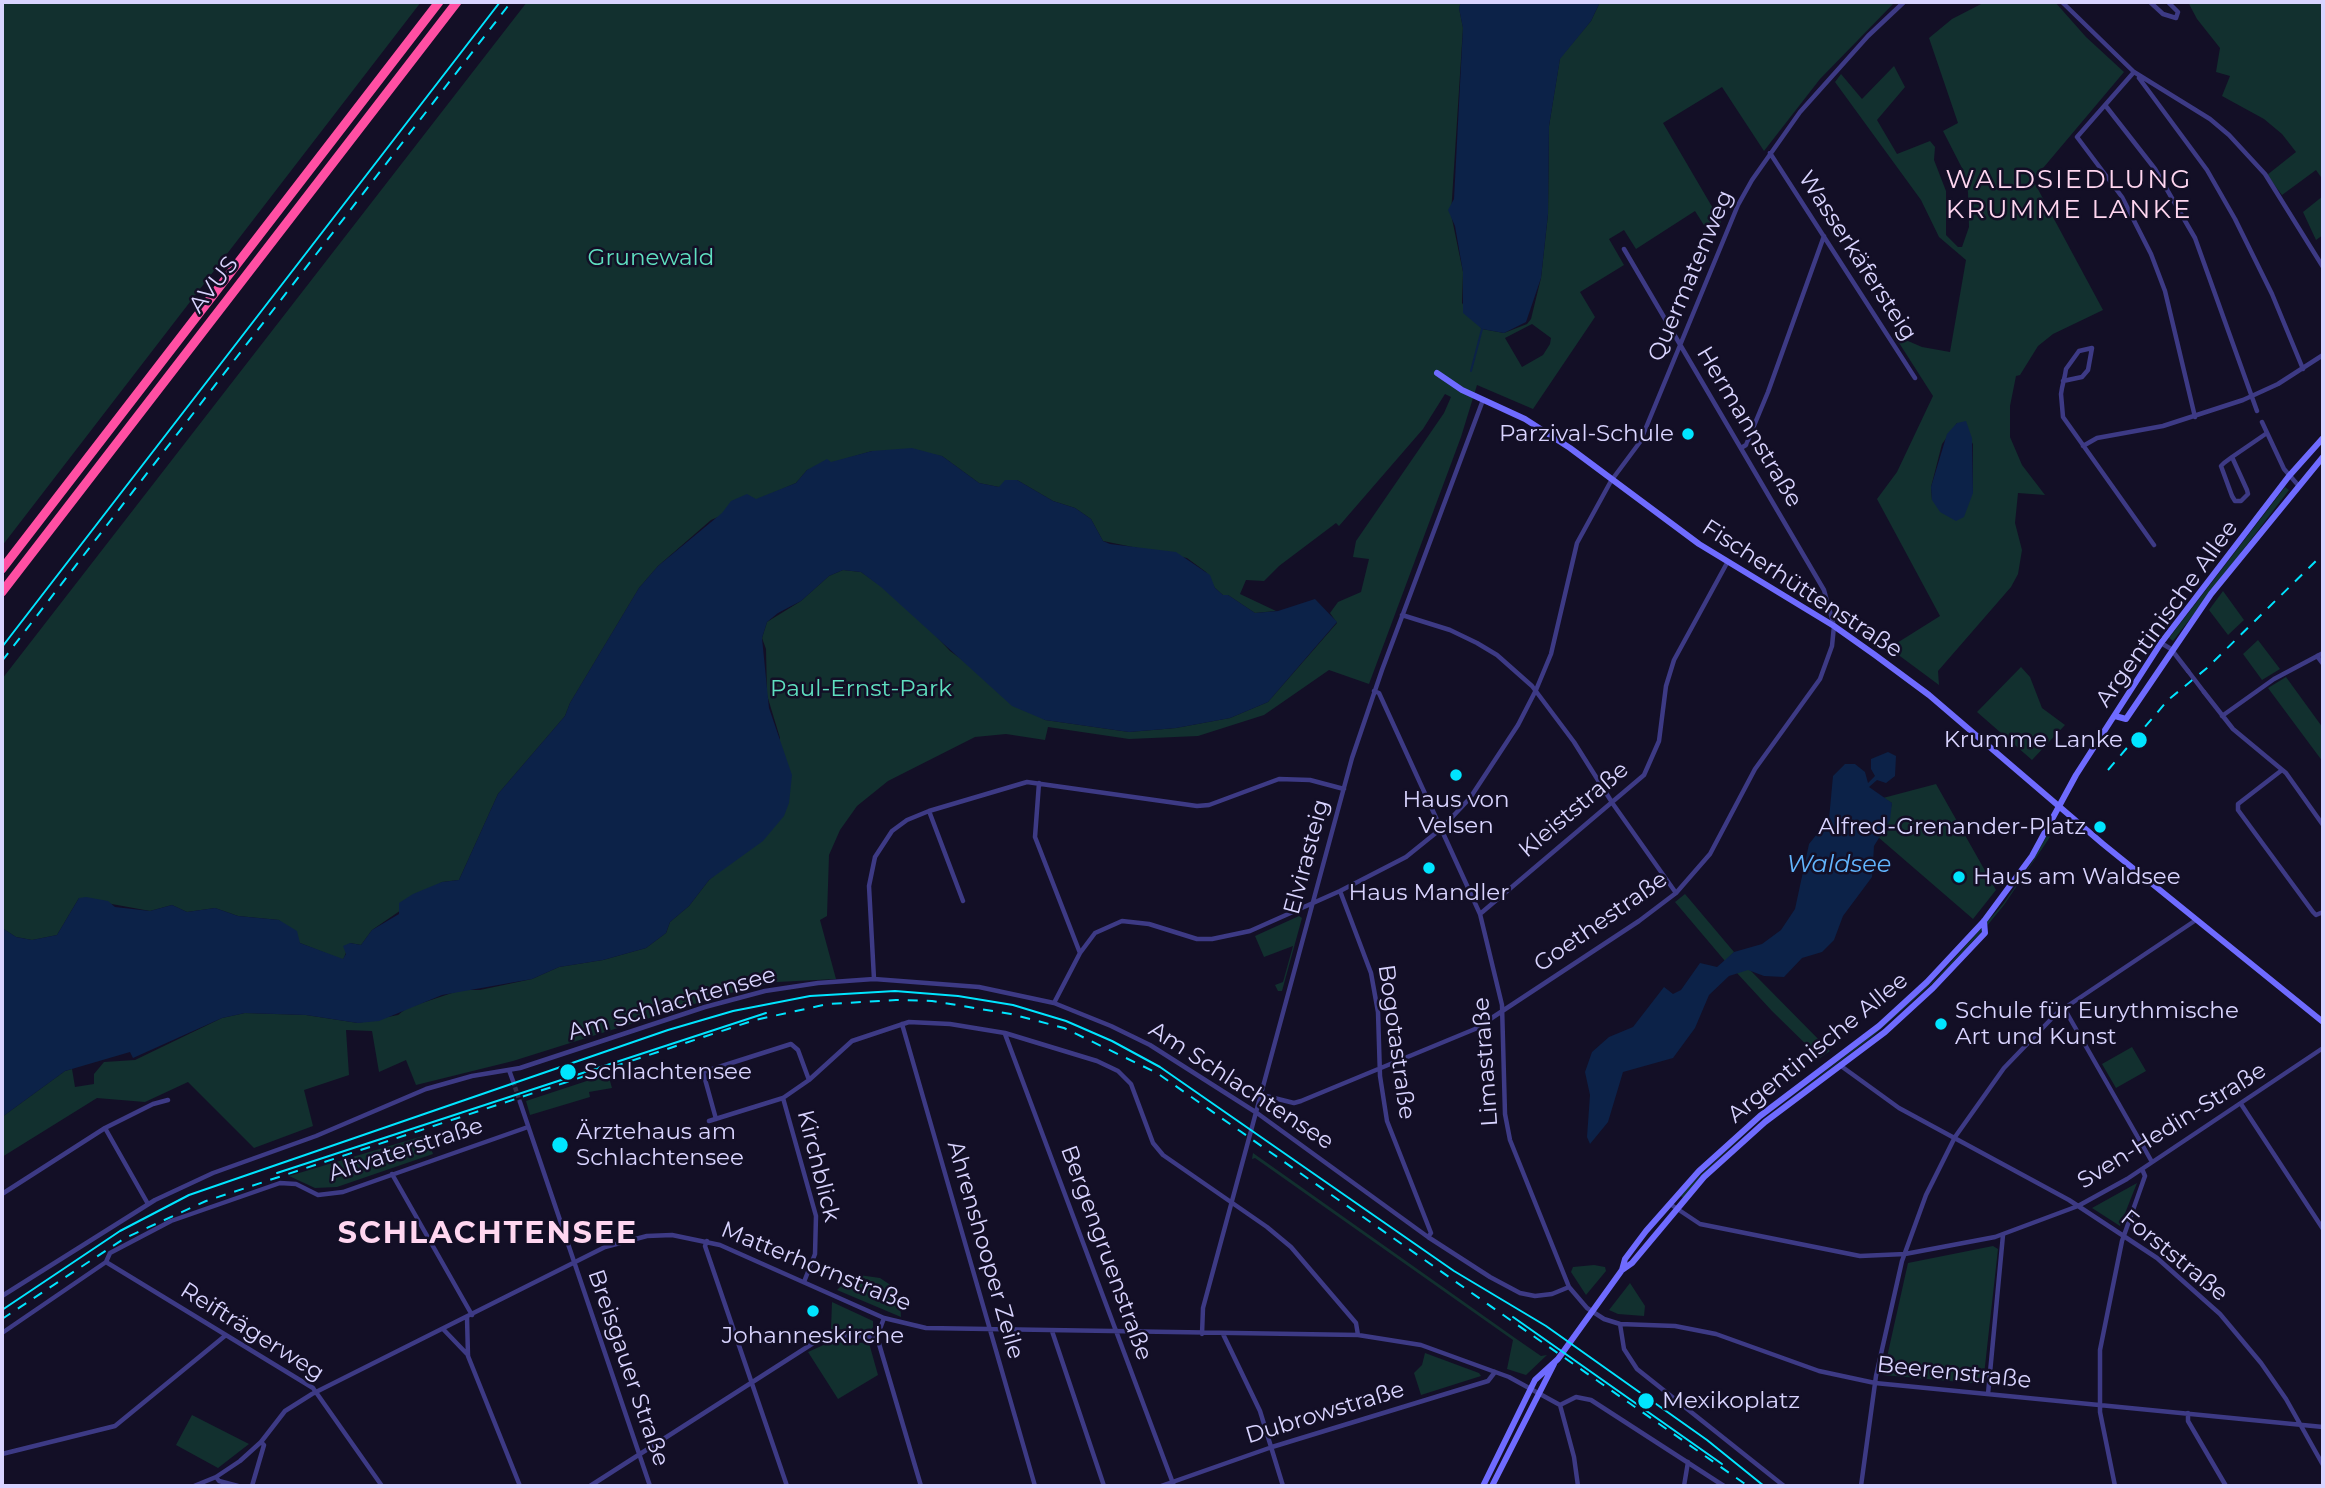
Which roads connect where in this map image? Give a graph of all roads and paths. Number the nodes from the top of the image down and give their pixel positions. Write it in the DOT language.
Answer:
graph roads {
  1 [pos="439,2"];
  2 [pos="457,2"];
  3 [pos="1904,2"];
  4 [pos="2062,2"];
  5 [pos="2150,2"];
  6 [pos="2168,2"];
  7 [pos="2134,72"];
  8 [pos="2105,106"];
  9 [pos="1770,153"];
  10 [pos="1824,236"];
  11 [pos="1624,249"];
  12 [pos="2323,267"];
  13 [pos="1680,345"];
  14 [pos="2323,355"];
  15 [pos="2303,369"];
  16 [pos="1437,373"];
  17 [pos="1915,378"];
  18 [pos="2063,381"];
  19 [pos="2250,397"];
  20 [pos="1483,400"];
  21 [pos="2258,411"];
  22 [pos="2195,417"];
  23 [pos="2262,422"];
  24 [pos="2267,433"];
  25 [pos="2323,438"];
  26 [pos="2082,446"];
  27 [pos="1741,447"];
  28 [pos="2232,457"];
  29 [pos="2323,457"];
  30 [pos="2289,476"];
  31 [pos="1611,481"];
  32 [pos="2298,485"];
  33 [pos="2154,545"];
  34 [pos="1727,562"];
  35 [pos="2,569"];
  36 [pos="2,592"];
  37 [pos="1402,615"];
  38 [pos="1834,626"];
  39 [pos="2161,643"];
  40 [pos="2171,649"];
  41 [pos="2323,653"];
  42 [pos="2317,656"];
  43 [pos="2323,664"];
  44 [pos="1536,690"];
  45 [pos="1374,691"];
  46 [pos="2115,716"];
  47 [pos="2222,716"];
  48 [pos="2283,770"];
  49 [pos="1039,783"];
  50 [pos="1344,789"];
  51 [pos="1613,804"];
  52 [pos="2060,806"];
  53 [pos="929,811"];
  54 [pos="2323,824"];
  55 [pos="1442,828"];
  56 [pos="1340,891"];
  57 [pos="1676,893"];
  58 [pos="962,901"];
  59 [pos="1313,903"];
  60 [pos="2323,912"];
  61 [pos="1480,914"];
  62 [pos="2196,920"];
  63 [pos="1984,921"];
  64 [pos="1080,953"];
  65 [pos="874,979"];
  66 [pos="1054,1003"];
  67 [pos="2064,1008"];
  68 [pos="1503,1011"];
  69 [pos="2323,1022"];
  70 [pos="902,1024"];
  71 [pos="1005,1033"];
  72 [pos="2323,1048"];
  73 [pos="1841,1066"];
  74 [pos="1379,1069"];
  75 [pos="509,1070"];
  76 [pos="809,1080"];
  77 [pos="513,1081"];
  78 [pos="1262,1095"];
  79 [pos="783,1098"];
  80 [pos="168,1100"];
  81 [pos="520,1102"];
  82 [pos="2241,1104"];
  83 [pos="1257,1113"];
  84 [pos="716,1119"];
  85 [pos="709,1121"];
  86 [pos="528,1127"];
  87 [pos="105,1128"];
  88 [pos="1955,1137"];
  89 [pos="2152,1162"];
  90 [pos="2142,1170"];
  91 [pos="392,1174"];
  92 [pos="2,1194"];
  93 [pos="1233,1202"];
  94 [pos="148,1204"];
  95 [pos="1670,1204"];
  96 [pos="2078,1206"];
  97 [pos="1677,1209"];
  98 [pos="2323,1229"];
  99 [pos="2003,1235"];
  100 [pos="2123,1235"];
  101 [pos="1428,1237"];
  102 [pos="707,1241"];
  103 [pos="1905,1254"];
  104 [pos="106,1262"];
  105 [pos="574,1262"];
  106 [pos="1622,1270"];
  107 [pos="804,1282"];
  108 [pos="1569,1287"];
  109 [pos="2,1296"];
  110 [pos="1592,1312"];
  111 [pos="469,1316"];
  112 [pos="884,1318"];
  113 [pos="1620,1324"];
  114 [pos="443,1329"];
  115 [pos="990,1330"];
  116 [pos="1052,1331"];
  117 [pos="1117,1332"];
  118 [pos="2,1333"];
  119 [pos="1202,1334"];
  120 [pos="1223,1334"];
  121 [pos="226,1335"];
  122 [pos="1358,1335"];
  123 [pos="877,1337"];
  124 [pos="468,1356"];
  125 [pos="1555,1363"];
  126 [pos="1495,1372"];
  127 [pos="751,1382"];
  128 [pos="1875,1383"];
  129 [pos="1530,1388"];
  130 [pos="317,1391"];
  131 [pos="1539,1393"];
  132 [pos="1988,1394"];
  133 [pos="2099,1404"];
  134 [pos="1560,1405"];
  135 [pos="2188,1413"];
  136 [pos="2300,1424"];
  137 [pos="2323,1427"];
  138 [pos="261,1442"];
  139 [pos="1272,1447"];
  140 [pos="2,1454"];
  141 [pos="639,1454"];
  142 [pos="1688,1462"];
  143 [pos="2323,1465"];
  144 [pos="216,1477"];
  145 [pos="1173,1484"];
  146 [pos="194,1486"];
  147 [pos="238,1486"];
  148 [pos="252,1486"];
  149 [pos="382,1486"];
  150 [pos="520,1486"];
  151 [pos="590,1486"];
  152 [pos="650,1486"];
  153 [pos="787,1486"];
  154 [pos="921,1486"];
  155 [pos="1035,1486"];
  156 [pos="1104,1486"];
  157 [pos="1161,1486"];
  158 [pos="1283,1486"];
  159 [pos="1483,1486"];
  160 [pos="1492,1486"];
  161 [pos="1578,1486"];
  162 [pos="1684,1486"];
  163 [pos="1724,1486"];
  164 [pos="1784,1486"];
  165 [pos="1861,1486"];
  166 [pos="2115,1486"];
  167 [pos="2225,1486"];
  1 -- 35 [label="highway, AVUS"];
  2 -- 36 [label="highway, AVUS"];
  3 -- 9 [label="street, Quermatenweg"];
  4 -- 7 [label="street"];
  5 -- 6 [label="street"];
  7 -- 8 [label="street"];
  7 -- 12 [label="street"];
  7 -- 15 [label="street"];
  8 -- 19 [label="street"];
  8 -- 22 [label="street"];
  9 -- 10 [label="street, Wasserkäfersteig"];
  9 -- 13 [label="street, Quermatenweg"];
  10 -- 17 [label="street, Wasserkäfersteig"];
  10 -- 27 [label="street"];
  11 -- 13 [label="street, Hermannstraße"];
  13 -- 27 [label="street, Hermannstraße"];
  13 -- 31 [label="street, Quermatenweg"];
  14 -- 15 [label="street"];
  15 -- 19 [label="street"];
  16 -- 20 [label="main road, Fischerhüttenstraße"];
  18 -- 18 [label="street"];
  18 -- 26 [label="street"];
  19 -- 21 [label="street"];
  19 -- 22 [label="street"];
  20 -- 31 [label="main road, Fischerhüttenstraße"];
  20 -- 37 [label="street, Elvirasteig"];
  22 -- 26 [label="street"];
  23 -- 24 [label="street"];
  24 -- 28 [label="street"];
  24 -- 30 [label="street"];
  25 -- 30 [label="main road, Argentinische Allee"];
  26 -- 33 [label="street"];
  27 -- 38 [label="street, Hermannstraße"];
  28 -- 28 [label="street"];
  29 -- 32 [label="main road, Argentinische Allee"];
  30 -- 32 [label="street"];
  30 -- 39 [label="main road, Argentinische Allee"];
  31 -- 34 [label="main road, Fischerhüttenstraße"];
  31 -- 44 [label="street, Quermatenweg"];
  32 -- 40 [label="main road, Argentinische Allee"];
  34 -- 38 [label="main road, Fischerhüttenstraße"];
  34 -- 51 [label="street, Kleiststraße"];
  37 -- 44 [label="street"];
  37 -- 45 [label="street, Elvirasteig"];
  38 -- 52 [label="main road, Fischerhüttenstraße"];
  38 -- 57 [label="street, Goethestraße"];
  39 -- 40 [label="street"];
  39 -- 46 [label="main road, Argentinische Allee"];
  40 -- 46 [label="main road, Argentinische Allee"];
  40 -- 47 [label="street, bridge"];
  41 -- 42 [label="street"];
  42 -- 43 [label="street"];
  42 -- 47 [label="street"];
  44 -- 51 [label="street"];
  44 -- 55 [label="street, Quermatenweg"];
  45 -- 50 [label="street, Elvirasteig"];
  45 -- 55 [label="street, Limastraße"];
  46 -- 52 [label="main road, Argentinische Allee"];
  47 -- 48 [label="street"];
  48 -- 54 [label="street"];
  48 -- 60 [label="street"];
  49 -- 50 [label="street"];
  49 -- 53 [label="street"];
  49 -- 64 [label="street"];
  50 -- 59 [label="street, Elvirasteig"];
  51 -- 57 [label="street"];
  51 -- 61 [label="street, Kleiststraße"];
  52 -- 62 [label="main road, Fischerhüttenstraße"];
  52 -- 63 [label="main road, Argentinische Allee"];
  53 -- 58 [label="street"];
  53 -- 65 [label="street"];
  55 -- 56 [label="street, Quermatenweg"];
  55 -- 61 [label="street, Limastraße"];
  56 -- 59 [label="street, Quermatenweg"];
  56 -- 74 [label="street, Bogotastraße"];
  57 -- 68 [label="street, Goethestraße"];
  59 -- 64 [label="street, Quermatenweg"];
  59 -- 78 [label="street, Elvirasteig"];
  61 -- 68 [label="street, Limastraße"];
  62 -- 67 [label="street"];
  62 -- 69 [label="main road, Fischerhüttenstraße"];
  63 -- 73 [label="main road, Argentinische Allee"];
  63 -- 95 [label="main road, Argentinische Allee"];
  64 -- 66 [label="street, Quermatenweg"];
  65 -- 66 [label="street, Am Schlachtensee"];
  65 -- 75 [label="street, Am Schlachtensee"];
  66 -- 83 [label="street, Am Schlachtensee"];
  67 -- 88 [label="street"];
  67 -- 89 [label="street"];
  68 -- 74 [label="street, Goethestraße"];
  68 -- 108 [label="street, Limastraße"];
  70 -- 71 [label="street"];
  70 -- 76 [label="street"];
  70 -- 115 [label="street, Ahrenshooper Zeile"];
  71 -- 93 [label="street"];
  71 -- 117 [label="street, Bergengruenstraße"];
  72 -- 82 [label="street, Sven-Hedin-Straße"];
  73 -- 88 [label="street, Forststraße"];
  73 -- 97 [label="main road, Argentinische Allee"];
  74 -- 78 [label="street, Goethestraße"];
  74 -- 101 [label="street, Bogotastraße"];
  75 -- 77 [label="street"];
  75 -- 94 [label="street, Am Schlachtensee"];
  76 -- 79 [label="street"];
  76 -- 84 [label="street"];
  78 -- 83 [label="street, Elvirasteig"];
  79 -- 84 [label="street"];
  79 -- 107 [label="street, Kirchblick"];
  80 -- 87 [label="street"];
  81 -- 86 [label="street, Breisgauer Straße"];
  82 -- 89 [label="street, Sven-Hedin-Straße"];
  82 -- 98 [label="street"];
  83 -- 93 [label="street, Elvirasteig"];
  83 -- 101 [label="street, Am Schlachtensee"];
  84 -- 85 [label="street"];
  86 -- 91 [label="street, Altvaterstraße"];
  86 -- 105 [label="street, Breisgauer Straße"];
  87 -- 92 [label="street"];
  87 -- 94 [label="street"];
  88 -- 96 [label="street, Forststraße"];
  88 -- 103 [label="street"];
  89 -- 90 [label="street, Sven-Hedin-Straße"];
  90 -- 96 [label="street, Sven-Hedin-Straße"];
  90 -- 100 [label="street"];
  91 -- 104 [label="street, Altvaterstraße"];
  91 -- 111 [label="street"];
  93 -- 119 [label="street, Elvirasteig"];
  93 -- 122 [label="street"];
  94 -- 109 [label="street, Am Schlachtensee"];
  95 -- 97 [label="street, Sven-Hedin-Straße"];
  95 -- 106 [label="main road, Argentinische Allee"];
  96 -- 99 [label="street, Sven-Hedin-Straße"];
  96 -- 100 [label="street, Forststraße"];
  97 -- 103 [label="street, Sven-Hedin-Straße"];
  97 -- 106 [label="main road, Argentinische Allee"];
  99 -- 103 [label="street, Sven-Hedin-Straße"];
  99 -- 132 [label="street"];
  100 -- 133 [label="street"];
  100 -- 136 [label="street, Forststraße"];
  101 -- 108 [label="street, Am Schlachtensee"];
  102 -- 105 [label="street, Matterhornstraße"];
  102 -- 107 [label="street, Matterhornstraße"];
  102 -- 127 [label="street"];
  103 -- 128 [label="street"];
  104 -- 118 [label="street, Altvaterstraße"];
  104 -- 121 [label="street, Reifträgerweg"];
  105 -- 111 [label="street, Matterhornstraße"];
  105 -- 141 [label="street, Breisgauer Straße"];
  106 -- 110 [label="main road, Argentinische Allee"];
  107 -- 112 [label="street, Matterhornstraße"];
  108 -- 110 [label="street, Limastraße"];
  110 -- 113 [label="street, Beerenstraße"];
  110 -- 125 [label="main road, Argentinische Allee"];
  111 -- 114 [label="street, Matterhornstraße"];
  111 -- 124 [label="street"];
  112 -- 115 [label="street, Matterhornstraße"];
  112 -- 123 [label="street"];
  113 -- 128 [label="street, Beerenstraße"];
  113 -- 164 [label="street"];
  114 -- 124 [label="street"];
  114 -- 130 [label="street, Matterhornstraße"];
  115 -- 116 [label="street, Matterhornstraße"];
  115 -- 155 [label="street, Ahrenshooper Zeile"];
  116 -- 117 [label="street, Matterhornstraße"];
  116 -- 156 [label="street"];
  117 -- 119 [label="street, Matterhornstraße"];
  117 -- 145 [label="street, Bergengruenstraße"];
  119 -- 120 [label="street, Matterhornstraße"];
  120 -- 122 [label="street, Matterhornstraße"];
  120 -- 139 [label="street"];
  121 -- 130 [label="street, Reifträgerweg"];
  121 -- 140 [label="street"];
  122 -- 126 [label="street, Matterhornstraße"];
  123 -- 127 [label="street"];
  123 -- 154 [label="street"];
  124 -- 150 [label="street"];
  125 -- 129 [label="main road"];
  125 -- 131 [label="main road"];
  126 -- 129 [label="street, Matterhornstraße"];
  126 -- 139 [label="street, Dubrowstraße"];
  127 -- 141 [label="street"];
  127 -- 153 [label="street"];
  128 -- 132 [label="street, Beerenstraße"];
  128 -- 165 [label="street"];
  129 -- 131 [label="street, Matterhornstraße"];
  129 -- 159 [label="main road"];
  130 -- 138 [label="street, Matterhornstraße"];
  130 -- 149 [label="street, Reifträgerweg"];
  131 -- 134 [label="street, Matterhornstraße"];
  131 -- 160 [label="main road"];
  132 -- 133 [label="street, Beerenstraße"];
  133 -- 135 [label="street, Beerenstraße"];
  133 -- 166 [label="street"];
  134 -- 142 [label="street"];
  134 -- 161 [label="street"];
  135 -- 136 [label="street, Beerenstraße"];
  135 -- 167 [label="street"];
  136 -- 137 [label="street, Beerenstraße"];
  136 -- 143 [label="street, Forststraße"];
  138 -- 144 [label="street, Matterhornstraße"];
  138 -- 148 [label="street"];
  139 -- 145 [label="street, Dubrowstraße"];
  139 -- 158 [label="street"];
  141 -- 151 [label="street"];
  141 -- 152 [label="street, Breisgauer Straße"];
  142 -- 162 [label="street"];
  142 -- 163 [label="street"];
  144 -- 146 [label="street, Matterhornstraße"];
  144 -- 147 [label="street"];
  145 -- 157 [label="street, Dubrowstraße"];
}
